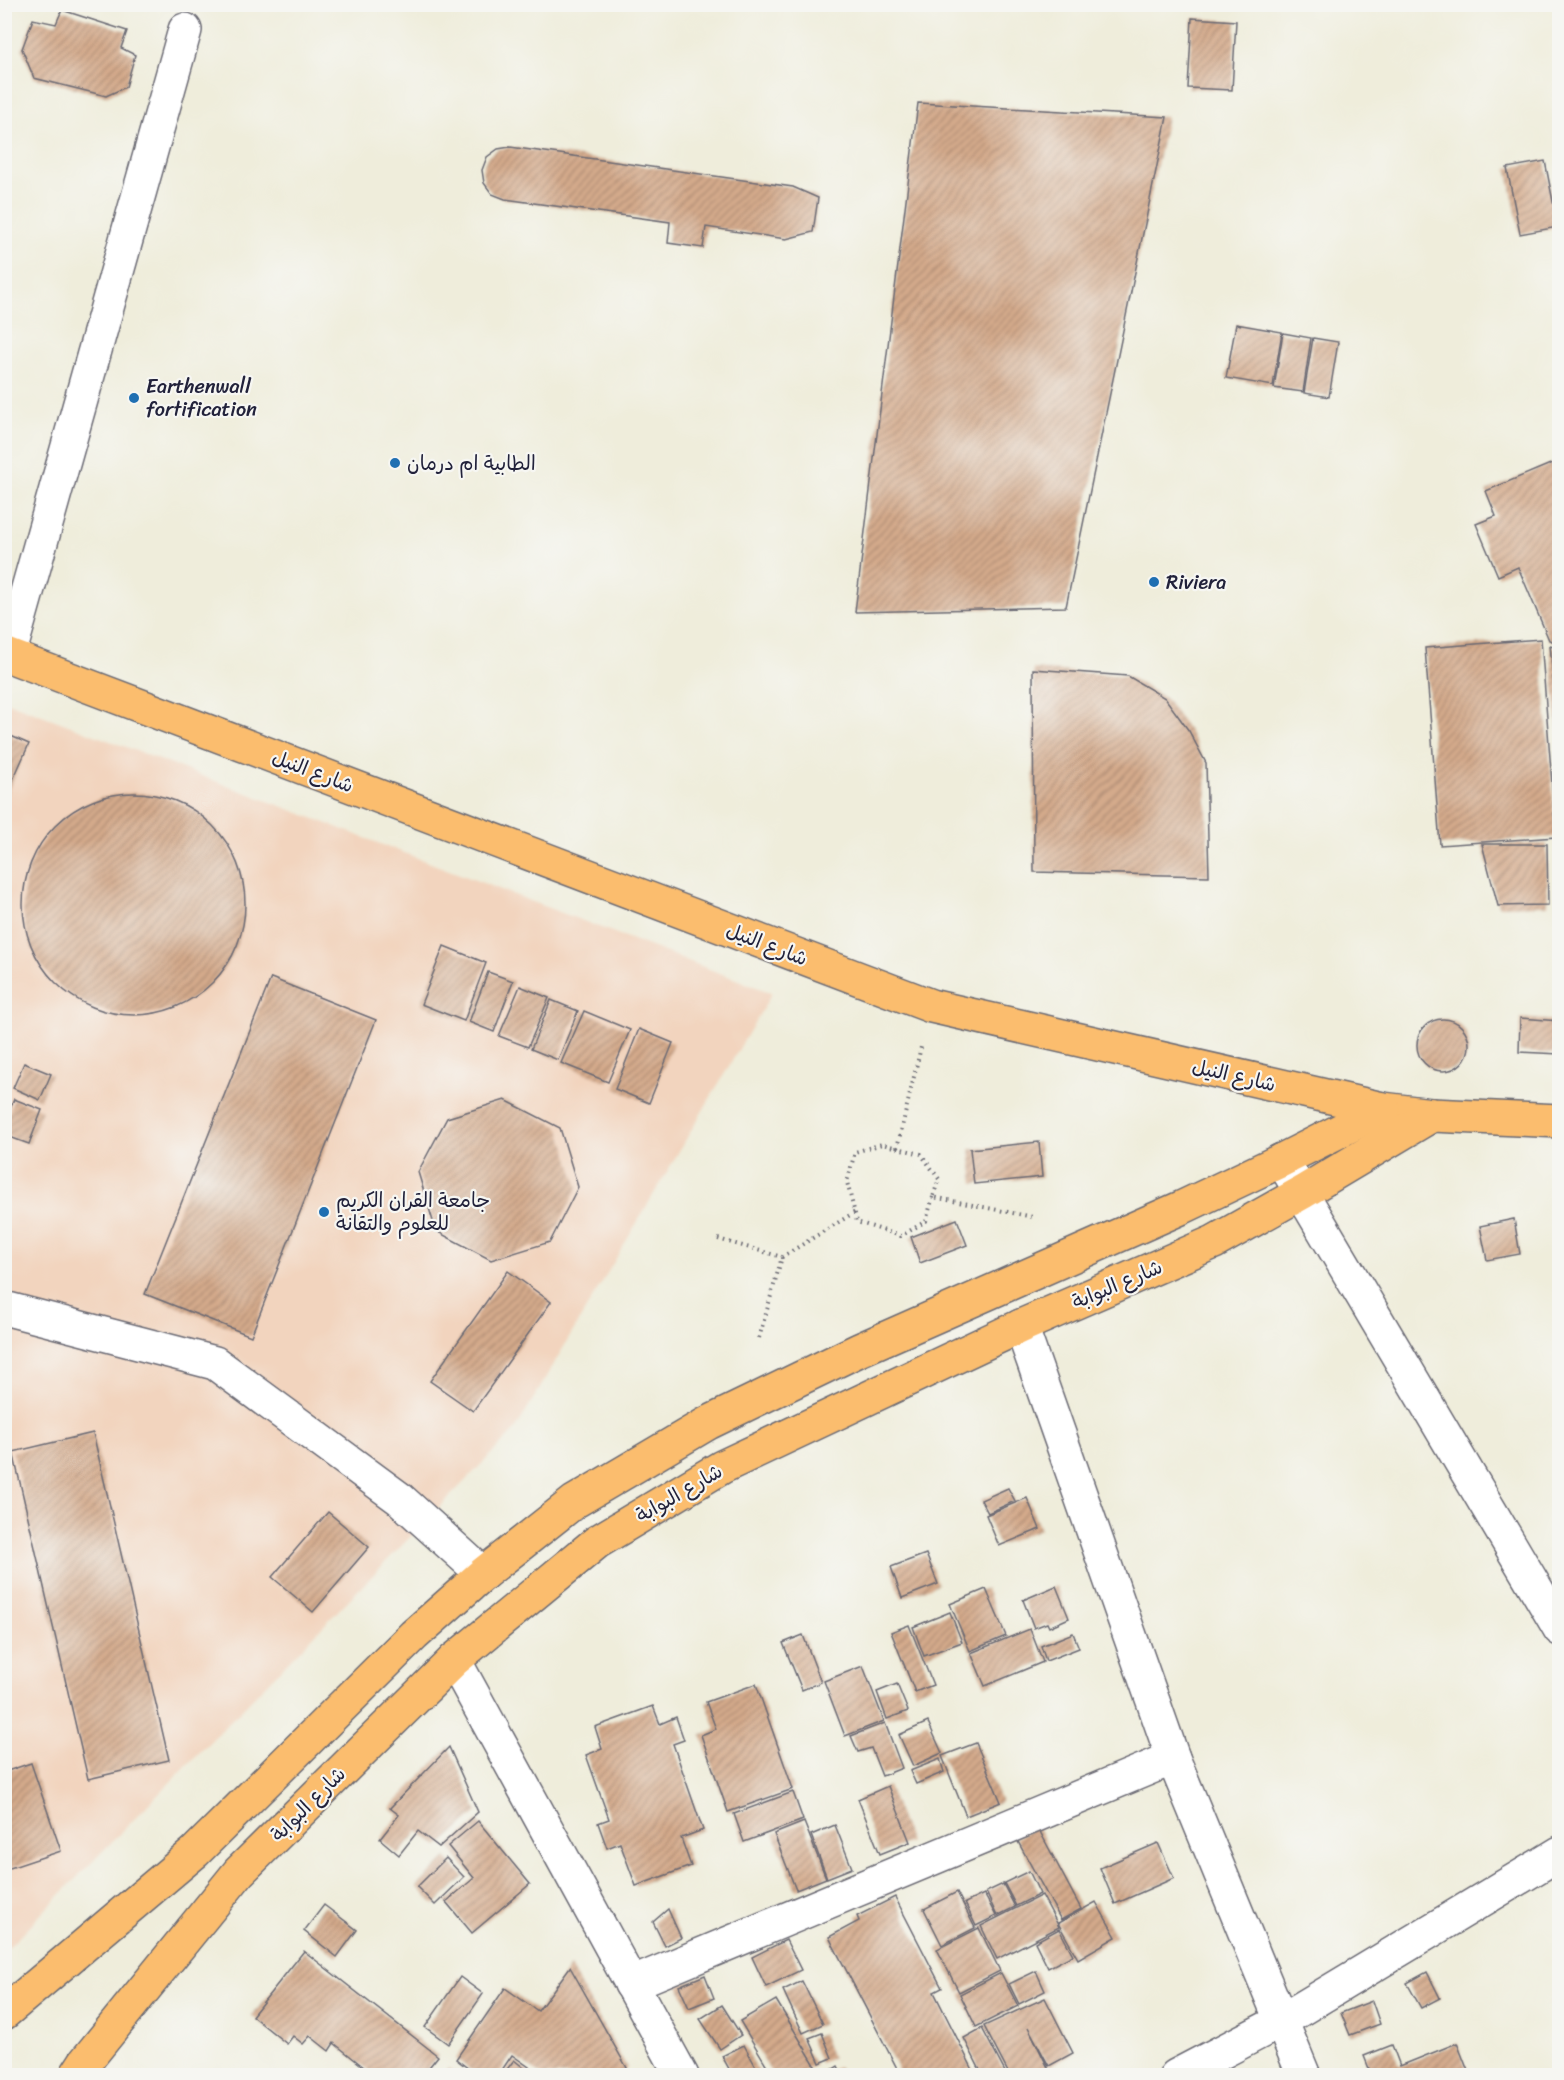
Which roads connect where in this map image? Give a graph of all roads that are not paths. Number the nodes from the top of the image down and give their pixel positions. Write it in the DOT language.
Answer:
graph roads {
  1 [pos="185,30"];
  2 [pos="7,655"];
  3 [pos="1383,1109"];
  4 [pos="1432,1115"];
  5 [pos="1560,1121"];
  6 [pos="1282,1160"];
  7 [pos="1303,1192"];
  8 [pos="4,1308"];
  9 [pos="1021,1326"];
  10 [pos="483,1574"];
  11 [pos="1560,1629"];
  12 [pos="454,1660"];
  13 [pos="1173,1758"];
  14 [pos="1560,1853"];
  15 [pos="631,1984"];
  16 [pos="4,2013"];
  17 [pos="1281,2021"];
  18 [pos="84,2071"];
  19 [pos="682,2076"];
  20 [pos="1176,2076"];
  21 [pos="1304,2076"];
  1 -- 2 [label="street"];
  2 -- 3 [label="main road, شارع النيل"];
  3 -- 4 [label="main road, شارع النيل"];
  3 -- 6 [label="main road"];
  4 -- 5 [label="main road, شارع النيل"];
  4 -- 7 [label="main road, شارع البوابة"];
  6 -- 7 [label="street"];
  6 -- 10 [label="main road"];
  7 -- 9 [label="main road, شارع البوابة"];
  7 -- 11 [label="street"];
  8 -- 10 [label="street"];
  9 -- 12 [label="main road, شارع البوابة"];
  9 -- 13 [label="street"];
  10 -- 16 [label="main road"];
  12 -- 15 [label="street"];
  12 -- 18 [label="main road, شارع البوابة"];
  13 -- 15 [label="street"];
  13 -- 17 [label="street"];
  14 -- 17 [label="street"];
  15 -- 19 [label="street"];
  17 -- 20 [label="street"];
  17 -- 21 [label="street"];
}
